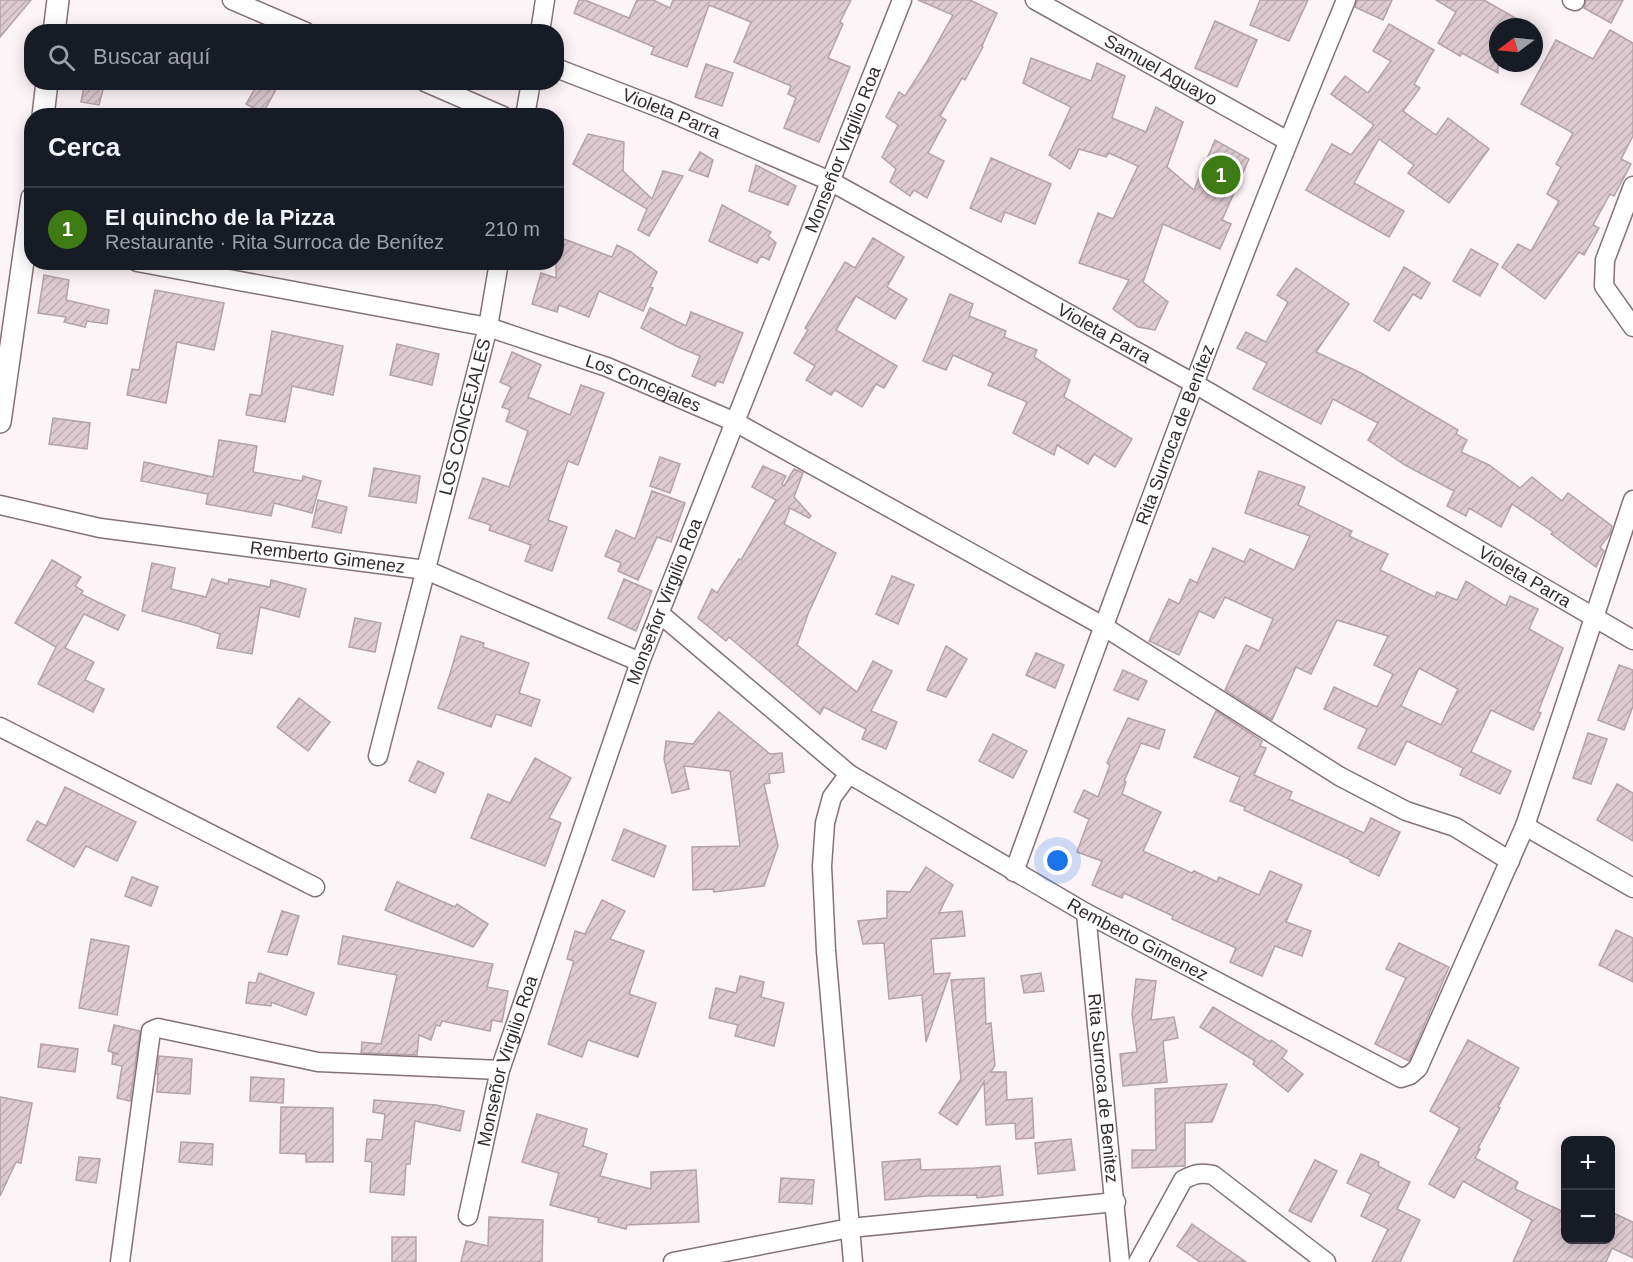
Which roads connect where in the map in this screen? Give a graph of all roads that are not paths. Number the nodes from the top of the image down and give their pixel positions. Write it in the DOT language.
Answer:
graph roads {
  1 [pos="58,0"];
  2 [pos="232,0"];
  3 [pos="545,0"];
  4 [pos="902,0"];
  5 [pos="1035,0"];
  6 [pos="1346,0"];
  7 [pos="55,24"];
  8 [pos="288,24"];
  9 [pos="541,24"];
  10 [pos="564,71"];
  11 [pos="46,90"];
  12 [pos="443,90"];
  13 [pos="530,90"];
  14 [pos="44,108"];
  15 [pos="484,108"];
  16 [pos="526,108"];
  17 [pos="1288,141"];
  18 [pos="830,181"];
  19 [pos="1633,186"];
  20 [pos="24,264"];
  21 [pos="181,270"];
  22 [pos="498,270"];
  23 [pos="488,327"];
  24 [pos="1633,327"];
  25 [pos="5,343"];
  26 [pos="1195,384"];
  27 [pos="0,422"];
  28 [pos="735,422"];
  29 [pos="1633,500"];
  30 [pos="0,505"];
  31 [pos="426,570"];
  32 [pos="659,613"];
  33 [pos="1594,616"];
  34 [pos="1103,627"];
  35 [pos="1633,640"];
  36 [pos="640,662"];
  37 [pos="0,727"];
  38 [pos="378,756"];
  39 [pos="849,774"];
  40 [pos="1525,826"];
  41 [pos="1510,861"];
  42 [pos="1014,872"];
  43 [pos="315,887"];
  44 [pos="1633,888"];
  45 [pos="1086,913"];
  46 [pos="500,1070"];
  47 [pos="1116,1202"];
  48 [pos="468,1216"];
  49 [pos="850,1228"];
  50 [pos="120,1262"];
  51 [pos="673,1262"];
  52 [pos="853,1262"];
  53 [pos="1120,1262"];
  54 [pos="1138,1262"];
  55 [pos="1326,1262"];
  1 -- 7 [label="street"];
  2 -- 8 [label="street"];
  3 -- 9 [label="street"];
  4 -- 18 [label="street, Monseñor Virgilio Roa"];
  5 -- 17 [label="street, Samuel Aguayo"];
  6 -- 17 [label="street, Rita Surroca de Benítez"];
  10 -- 18 [label="street, Violeta Parra"];
  11 -- 14 [label="street"];
  12 -- 15 [label="street"];
  13 -- 16 [label="street"];
  17 -- 26 [label="street, Rita Surroca de Benítez"];
  18 -- 26 [label="street, Violeta Parra"];
  18 -- 28 [label="street, Monseñor Virgilio Roa"];
  19 -- 24 [label="street"];
  20 -- 25 [label="street"];
  21 -- 23 [label="street, Los Concejales"];
  22 -- 23 [label="street, LOS CONCEJALES"];
  23 -- 28 [label="street, Los Concejales"];
  23 -- 31 [label="street, LOS CONCEJALES"];
  25 -- 27 [label="street"];
  26 -- 33 [label="street, Violeta Parra"];
  26 -- 34 [label="street, Rita Surroca de Benítez"];
  28 -- 32 [label="street, Monseñor Virgilio Roa"];
  28 -- 34 [label="street, Los Concejales"];
  29 -- 33 [label="street, Remberto Gimenez"];
  30 -- 31 [label="street, Remberto Gimenez"];
  31 -- 36 [label="street, Remberto Gimenez"];
  31 -- 38 [label="street, LOS CONCEJALES"];
  32 -- 36 [label="street, Monseñor Virgilio Roa"];
  32 -- 39 [label="street, Remberto Gimenez"];
  33 -- 35 [label="street, Violeta Parra"];
  33 -- 40 [label="street, Remberto Gimenez"];
  34 -- 41 [label="street, Los Concejales"];
  34 -- 42 [label="street, Rita Surroca de Benítez"];
  36 -- 46 [label="street, Monseñor Virgilio Roa"];
  37 -- 43 [label="street"];
  39 -- 42 [label="street, Remberto Gimenez"];
  39 -- 49 [label="street"];
  40 -- 41 [label="street, Remberto Gimenez"];
  40 -- 44 [label="street"];
  41 -- 45 [label="street, Remberto Gimenez"];
  42 -- 45 [label="street, Remberto Gimenez"];
  45 -- 47 [label="street, Rita Surroca de Benitez"];
  46 -- 48 [label="street, Monseñor Virgilio Roa"];
  46 -- 50 [label="street"];
  47 -- 49 [label="street"];
  47 -- 53 [label="street, Rita Surroca de Benitez"];
  49 -- 51 [label="street"];
  49 -- 52 [label="street"];
  54 -- 55 [label="street"];
}
